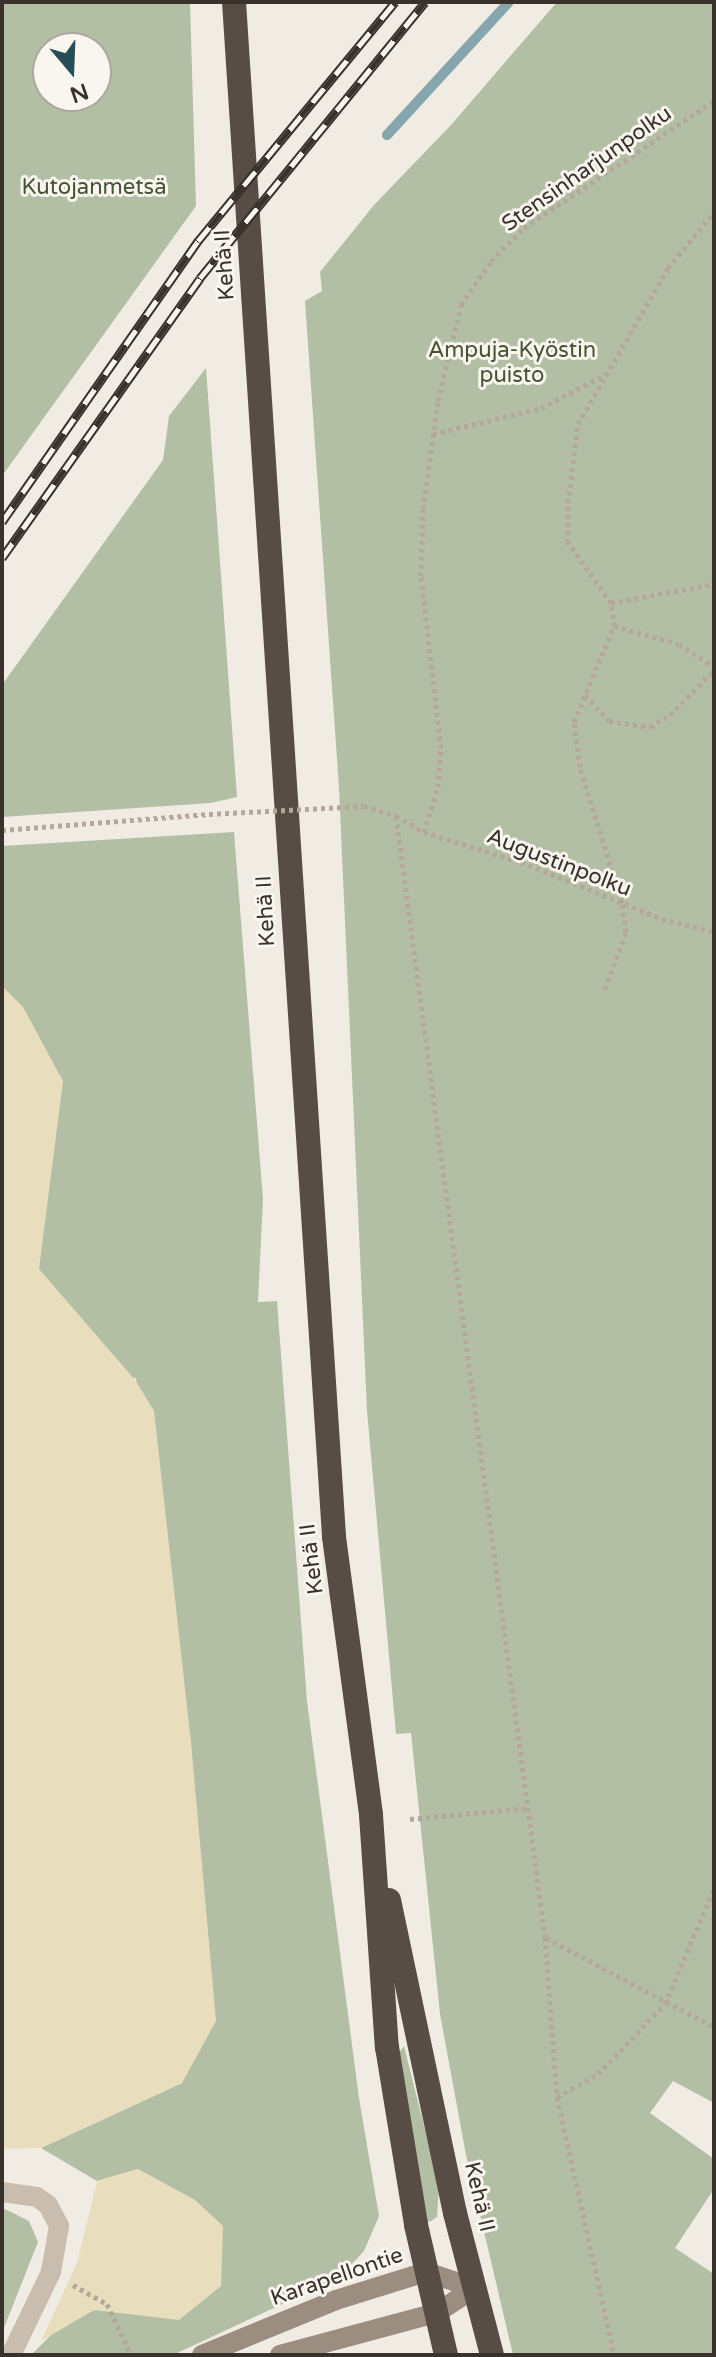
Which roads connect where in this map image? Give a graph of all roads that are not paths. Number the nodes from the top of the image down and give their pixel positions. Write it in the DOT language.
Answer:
graph roads {
  1 [pos="234,2"];
  2 [pos="371,1815"];
  3 [pos="2,2192"];
  4 [pos="426,2272"];
  5 [pos="475,2288"];
  6 [pos="436,2313"];
  7 [pos="11,2355"];
  8 [pos="202,2355"];
  9 [pos="280,2355"];
  10 [pos="446,2355"];
  11 [pos="492,2355"];
  1 -- 2 [label="highway, Kehä II"];
  2 -- 4 [label="highway, Kehä II"];
  2 -- 5 [label="highway, Kehä II"];
  3 -- 7 [label="street"];
  4 -- 5 [label="street, Karapellontie"];
  4 -- 6 [label="highway, Kehä II"];
  4 -- 8 [label="street, Karapellontie"];
  5 -- 6 [label="street"];
  5 -- 11 [label="highway, Kehä II"];
  6 -- 9 [label="street"];
  6 -- 10 [label="highway, Kehä II"];
}
